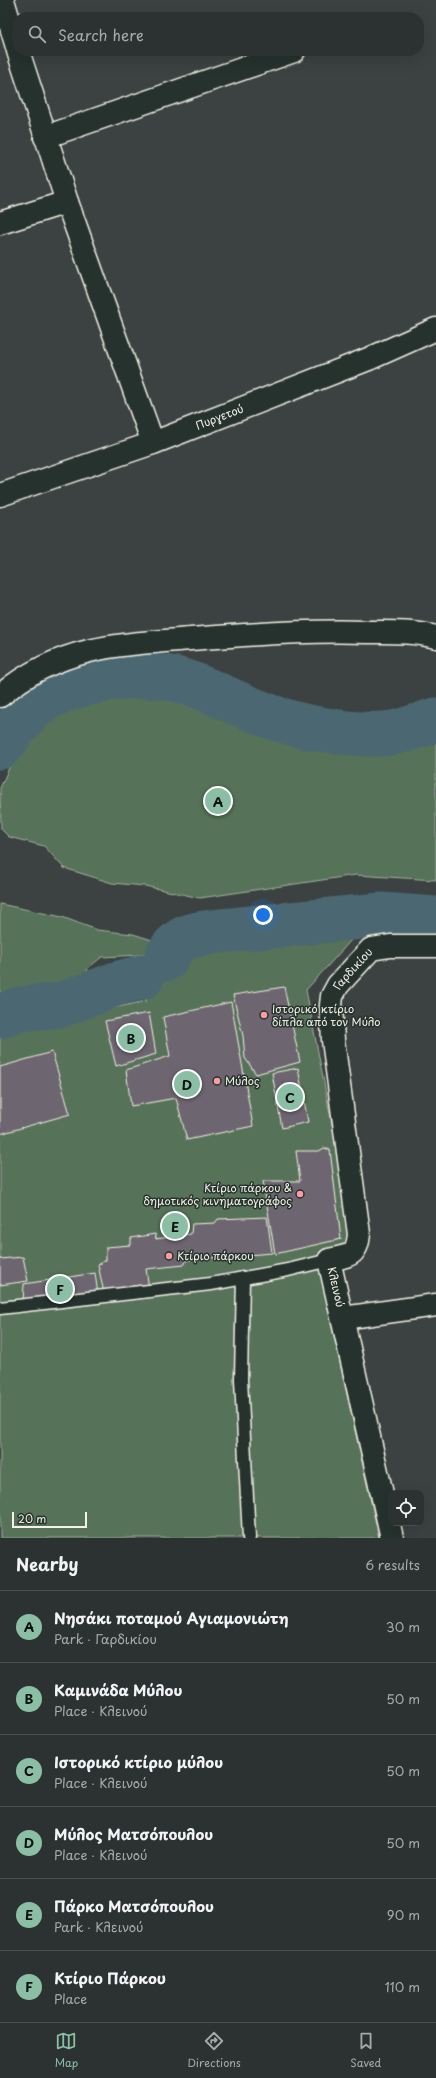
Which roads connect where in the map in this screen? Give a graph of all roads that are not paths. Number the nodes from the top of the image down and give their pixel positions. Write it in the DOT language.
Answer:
graph roads {
  1 [pos="3,0"];
  2 [pos="12,30"];
  3 [pos="12,53"];
  4 [pos="0,56"];
  5 [pos="20,56"];
  6 [pos="280,56"];
  7 [pos="45,138"];
  8 [pos="67,202"];
  9 [pos="0,223"];
  10 [pos="435,331"];
  11 [pos="153,443"];
  12 [pos="0,495"];
  13 [pos="436,637"];
  14 [pos="0,696"];
  15 [pos="436,946"];
  16 [pos="331,1006"];
  17 [pos="329,1260"];
  18 [pos="243,1278"];
  19 [pos="436,1305"];
  20 [pos="0,1308"];
  21 [pos="343,1318"];
  22 [pos="249,1538"];
  23 [pos="392,1538"];
  1 -- 2 [label="street"];
  3 -- 4 [label="street"];
  5 -- 7 [label="street"];
  6 -- 7 [label="street"];
  7 -- 8 [label="street"];
  8 -- 9 [label="street"];
  8 -- 11 [label="street"];
  10 -- 11 [label="street, Πυργετού"];
  11 -- 12 [label="street, Πυργετού"];
  13 -- 14 [label="street"];
  15 -- 16 [label="street, Γαρδικίου"];
  16 -- 17 [label="street, Κλεινού"];
  17 -- 18 [label="lane"];
  17 -- 21 [label="street, Κλεινού"];
  18 -- 20 [label="lane"];
  18 -- 22 [label="lane"];
  19 -- 21 [label="street"];
  21 -- 23 [label="street, Κλεινού"];
}
